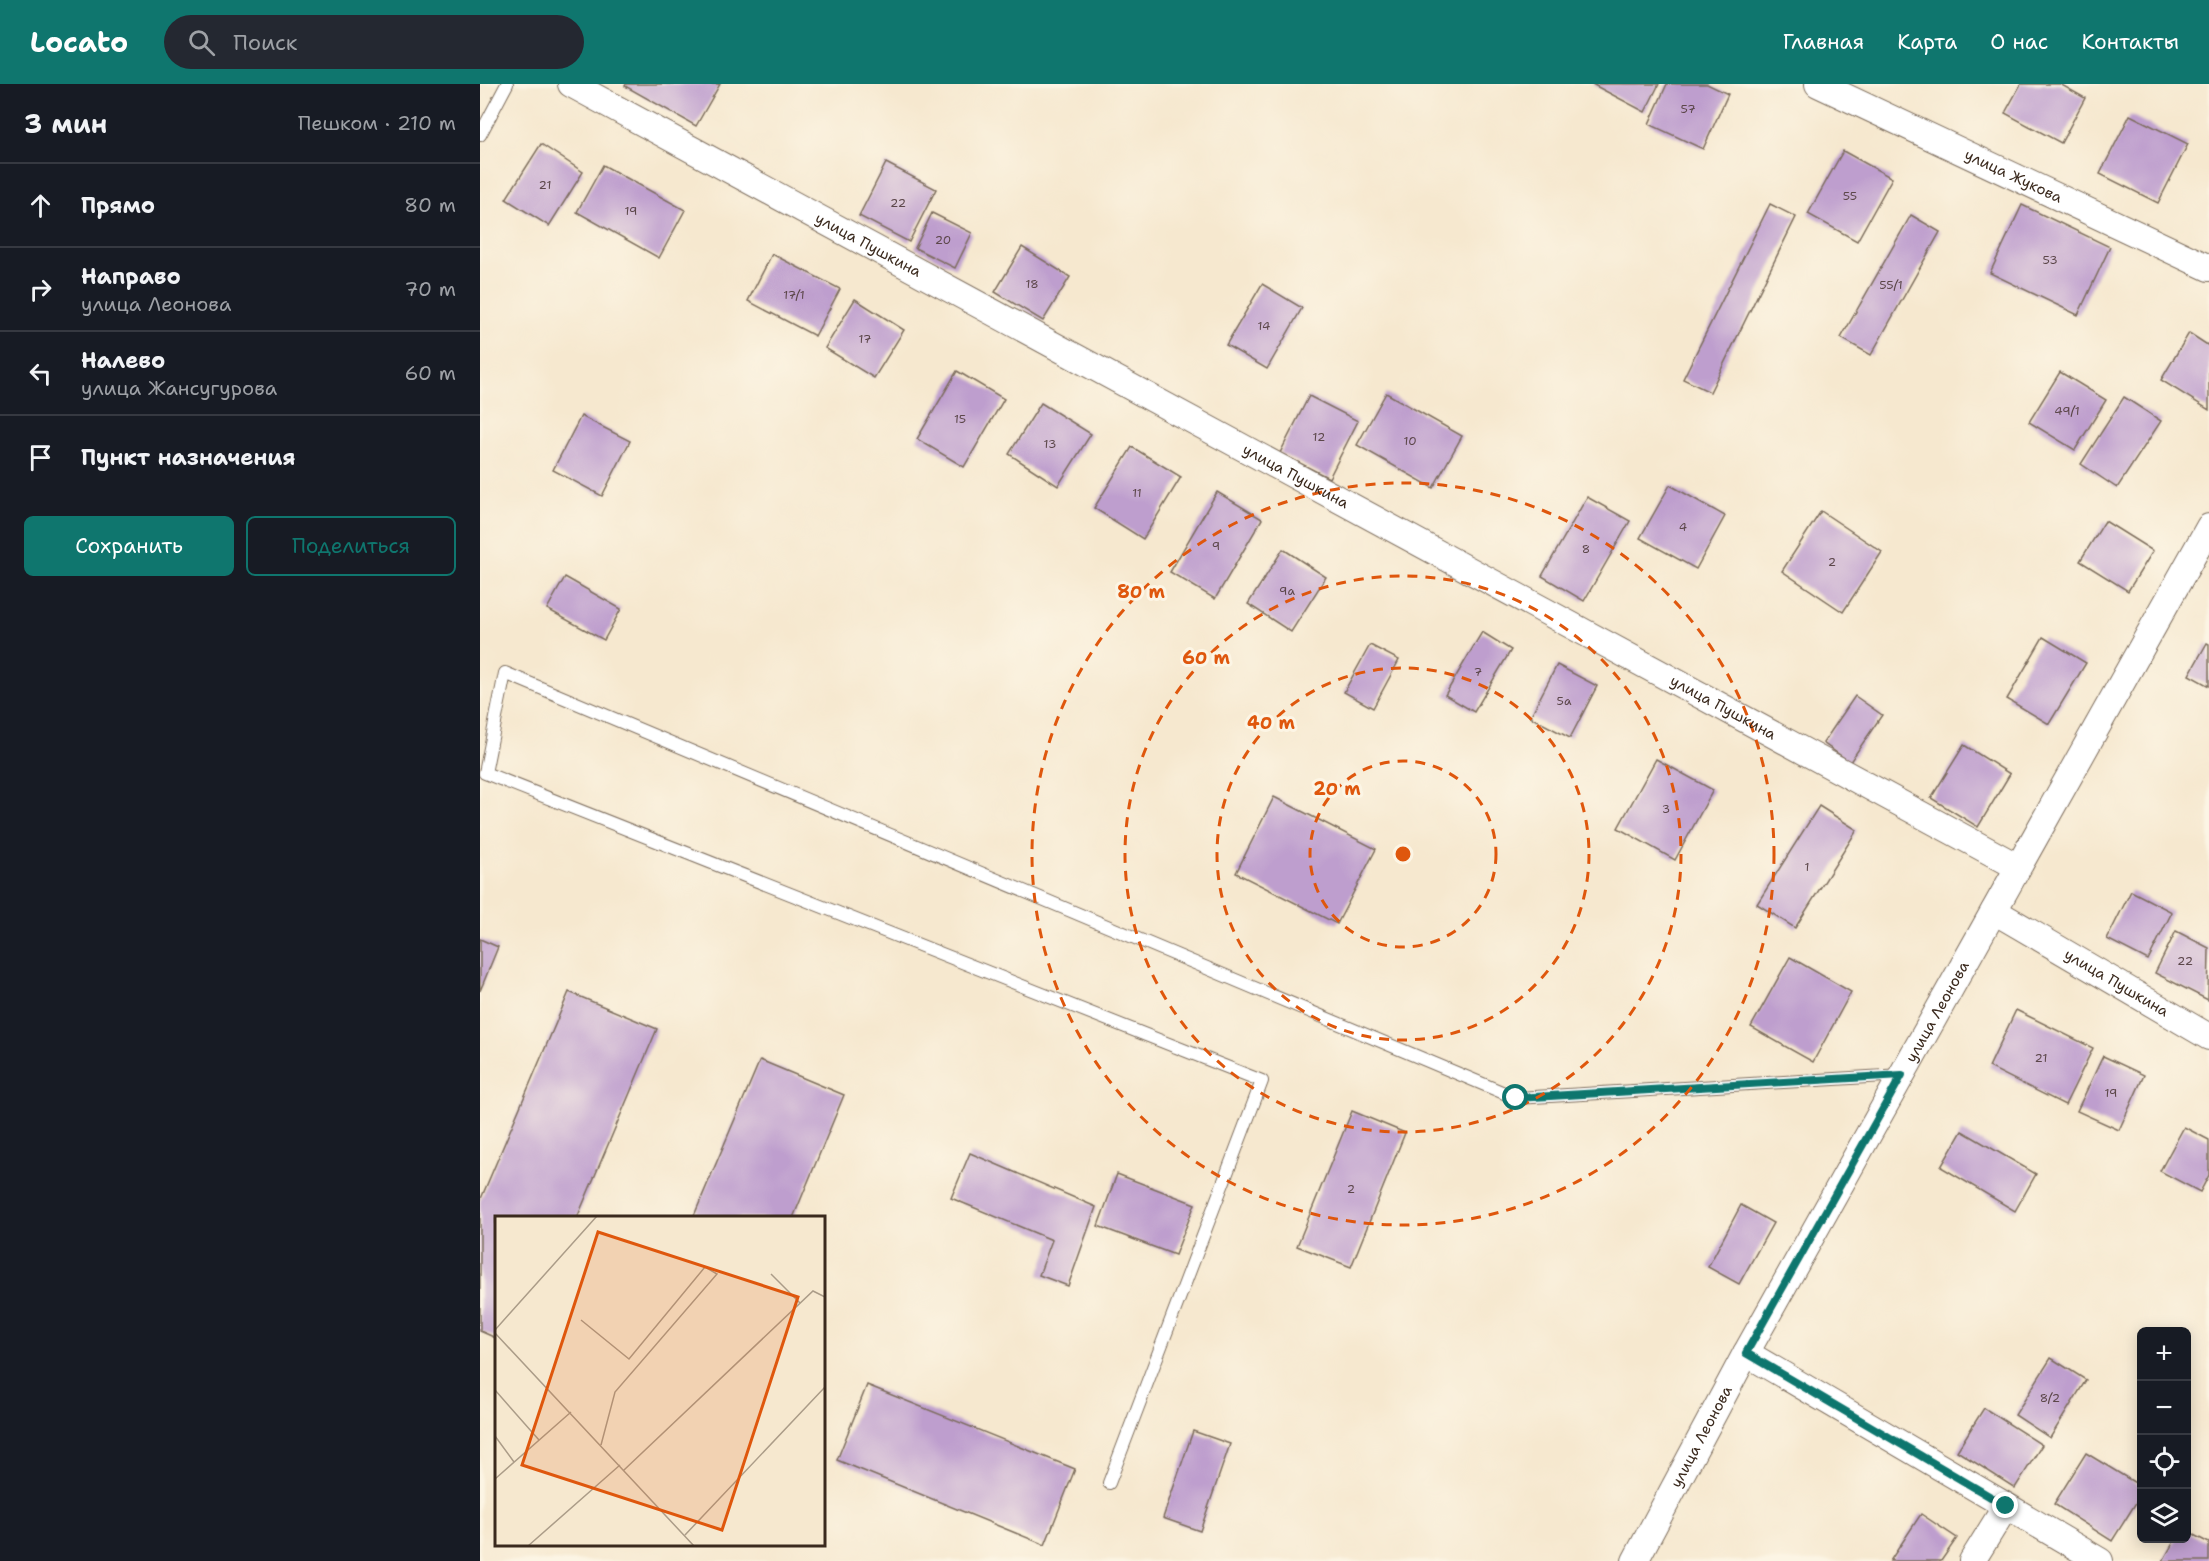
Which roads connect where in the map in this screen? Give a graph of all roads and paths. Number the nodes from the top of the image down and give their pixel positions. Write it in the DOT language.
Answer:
graph roads {
  1 [pos="507,84"];
  2 [pos="571,84"];
  3 [pos="1818,84"];
  4 [pos="480,135"];
  5 [pos="2209,268"];
  6 [pos="2209,527"];
  7 [pos="2018,867"];
  8 [pos="1994,911"];
  9 [pos="2209,1037"];
  10 [pos="1902,1075"];
  11 [pos="1746,1353"];
  12 [pos="1109,1482"];
  13 [pos="2006,1506"];
  14 [pos="1635,1561"];
  15 [pos="1972,1561"];
  16 [pos="2100,1561"];
  1 -- 4 [label="lane"];
  2 -- 7 [label="street, улица Пушкина"];
  3 -- 5 [label="street, улица Жукова"];
  6 -- 7 [label="street, улица Леонова"];
  7 -- 8 [label="street, улица Леонова"];
  8 -- 9 [label="street, улица Пушкина"];
  8 -- 10 [label="street, улица Леонова"];
  10 -- 11 [label="street, улица Леонова"];
  10 -- 12 [label="lane"];
  11 -- 13 [label="street"];
  11 -- 14 [label="street, улица Леонова"];
  13 -- 15 [label="street"];
  13 -- 16 [label="street"];
}
